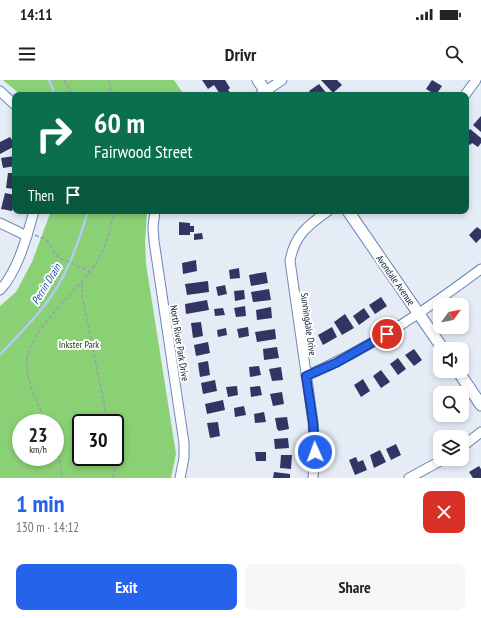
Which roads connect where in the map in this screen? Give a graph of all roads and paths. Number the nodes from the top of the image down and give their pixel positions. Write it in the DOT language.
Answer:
graph roads {
  1 [pos="64,80"];
  2 [pos="109,80"];
  3 [pos="258,80"];
  4 [pos="282,80"];
  5 [pos="476,80"];
  6 [pos="0,91"];
  7 [pos="71,92"];
  8 [pos="111,92"];
  9 [pos="264,92"];
  10 [pos="267,92"];
  11 [pos="467,92"];
  12 [pos="12,102"];
  13 [pos="33,214"];
  14 [pos="113,214"];
  15 [pos="155,214"];
  16 [pos="323,214"];
  17 [pos="350,214"];
  18 [pos="0,223"];
  19 [pos="26,236"];
  20 [pos="481,269"];
  21 [pos="90,271"];
  22 [pos="82,282"];
  23 [pos="0,290"];
  24 [pos="419,313"];
  25 [pos="438,342"];
  26 [pos="306,376"];
  27 [pos="463,378"];
  28 [pos="481,405"];
  29 [pos="42,414"];
  30 [pos="106,414"];
  31 [pos="481,432"];
  32 [pos="469,441"];
  33 [pos="433,465"];
  34 [pos="61,466"];
  35 [pos="115,466"];
  36 [pos="62,478"];
  37 [pos="113,478"];
  38 [pos="180,478"];
  39 [pos="313,478"];
  40 [pos="409,478"];
  1 -- 7 [label="path"];
  2 -- 8 [label="path"];
  3 -- 9 [label="street"];
  4 -- 10 [label="street"];
  5 -- 11 [label="street"];
  6 -- 12 [label="street"];
  13 -- 19 [label="street"];
  14 -- 21 [label="path"];
  15 -- 38 [label="street, North River Park Drive"];
  16 -- 26 [label="street, Sunningdale Drive"];
  17 -- 24 [label="street, Avondale Avenue"];
  18 -- 19 [label="street"];
  19 -- 21 [label="path"];
  19 -- 23 [label="street"];
  20 -- 24 [label="street"];
  21 -- 22 [label="path"];
  22 -- 29 [label="path"];
  22 -- 30 [label="path"];
  24 -- 25 [label="street, Avondale Avenue"];
  24 -- 26 [label="street"];
  26 -- 39 [label="street, Sunningdale Drive"];
  27 -- 28 [label="street"];
  31 -- 32 [label="street"];
  33 -- 40 [label="street"];
  34 -- 36 [label="path"];
  35 -- 37 [label="path"];
}
